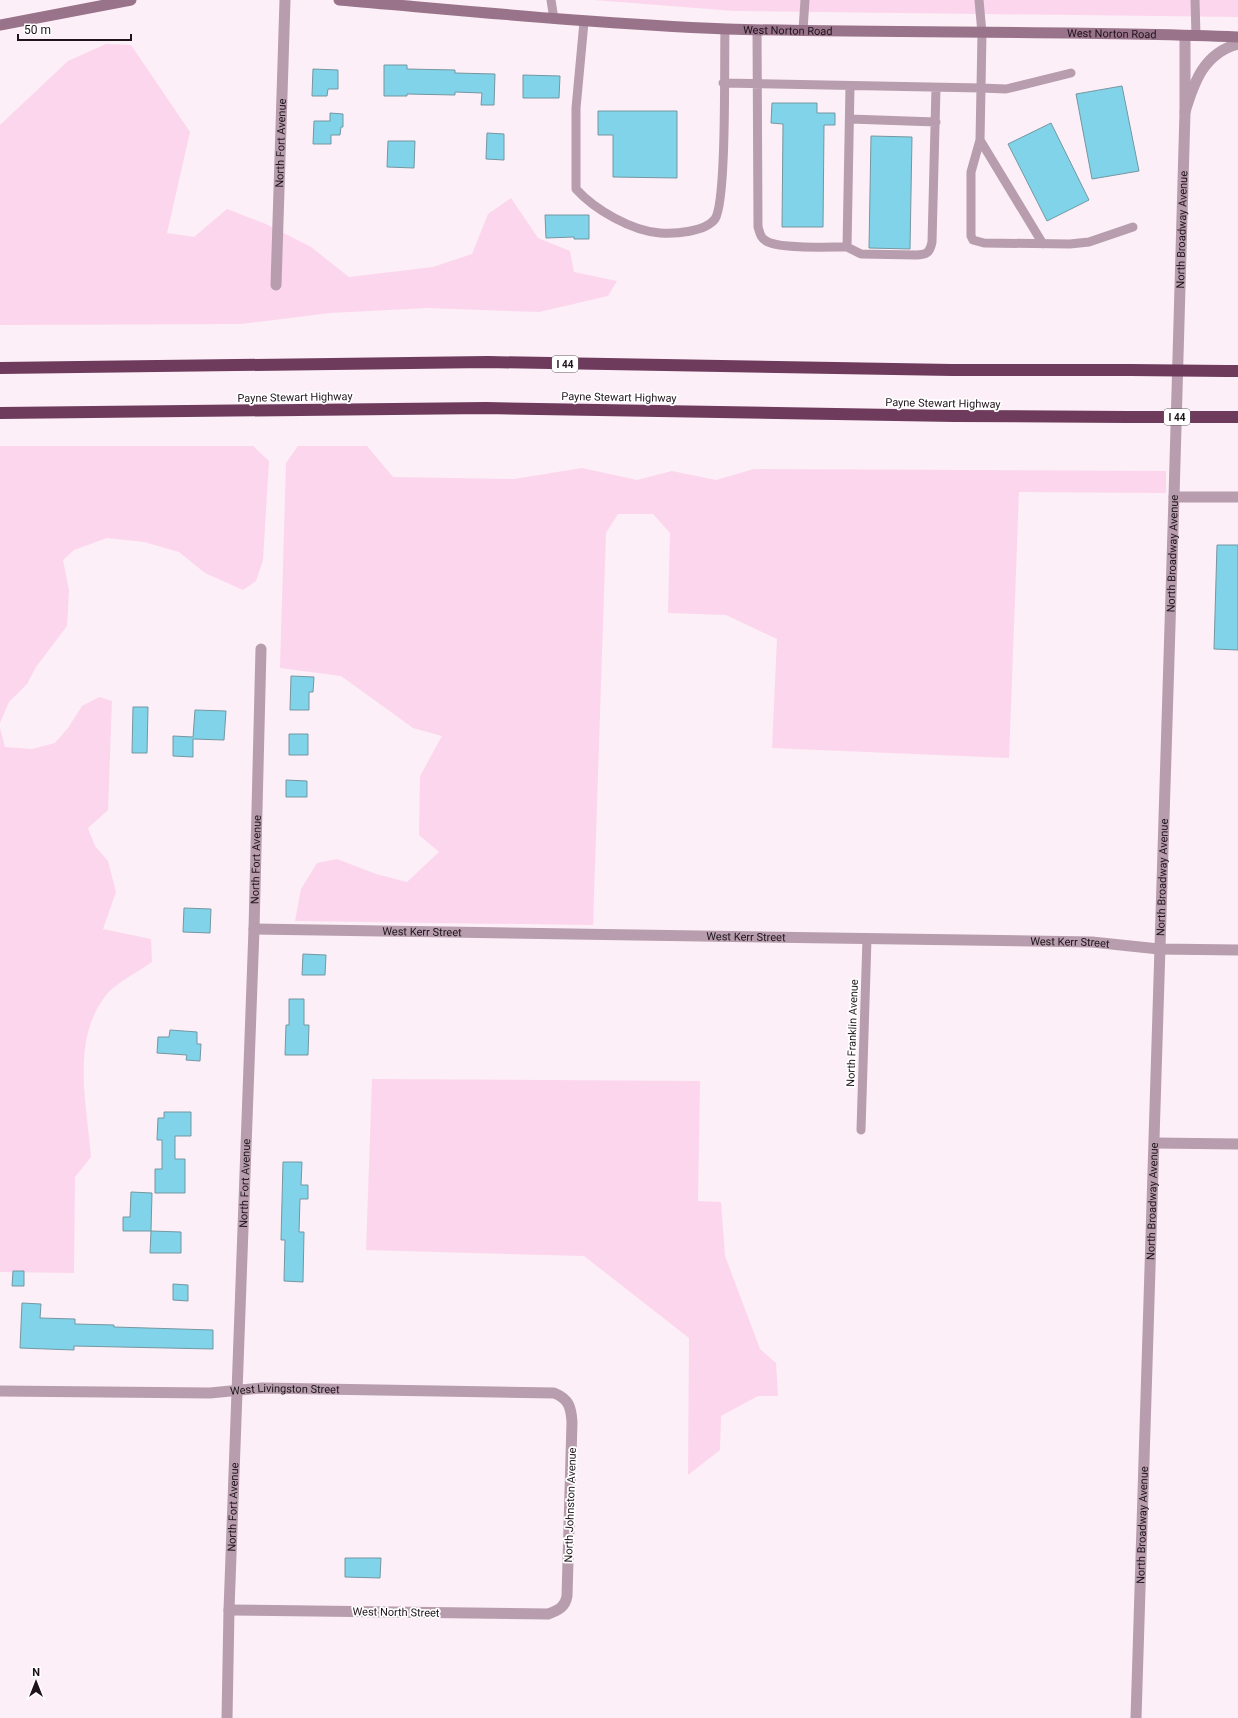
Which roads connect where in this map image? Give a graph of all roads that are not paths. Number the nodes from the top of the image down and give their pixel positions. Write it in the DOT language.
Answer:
graph roads {
  1 [pos="130,0"];
  2 [pos="285,0"];
  3 [pos="339,0"];
  4 [pos="551,0"];
  5 [pos="805,0"];
  6 [pos="978,0"];
  7 [pos="1195,0"];
  8 [pos="395,2"];
  9 [pos="554,19"];
  10 [pos="584,22"];
  11 [pos="0,26"];
  12 [pos="725,29"];
  13 [pos="757,30"];
  14 [pos="803,30"];
  15 [pos="982,33"];
  16 [pos="1190,36"];
  17 [pos="1238,37"];
  18 [pos="1238,44"];
  19 [pos="1071,73"];
  20 [pos="723,83"];
  21 [pos="756,83"];
  22 [pos="850,86"];
  23 [pos="936,88"];
  24 [pos="980,88"];
  25 [pos="1185,112"];
  26 [pos="850,119"];
  27 [pos="936,122"];
  28 [pos="980,140"];
  29 [pos="1133,228"];
  30 [pos="1043,244"];
  31 [pos="847,247"];
  32 [pos="276,285"];
  33 [pos="0,368"];
  34 [pos="1232,371"];
  35 [pos="0,413"];
  36 [pos="1238,417"];
  37 [pos="1174,497"];
  38 [pos="1238,497"];
  39 [pos="261,649"];
  40 [pos="254,929"];
  41 [pos="867,938"];
  42 [pos="1159,949"];
  43 [pos="1238,950"];
  44 [pos="860,1130"];
  45 [pos="1155,1142"];
  46 [pos="1238,1144"];
  47 [pos="237,1389"];
  48 [pos="0,1391"];
  49 [pos="568,1401"];
  50 [pos="562,1607"];
  51 [pos="229,1610"];
  52 [pos="227,1718"];
  53 [pos="1136,1718"];
  1 -- 11 [label="main road"];
  2 -- 32 [label="street, North Fort Avenue"];
  3 -- 8 [label="main road, West Norton Road"];
  4 -- 9 [label="lane"];
  5 -- 14 [label="lane"];
  6 -- 15 [label="lane"];
  7 -- 16 [label="lane"];
  8 -- 9 [label="main road, West Norton Road"];
  9 -- 10 [label="main road, West Norton Road"];
  10 -- 12 [label="main road, West Norton Road"];
  10 -- 20 [label="lane"];
  12 -- 13 [label="main road, West Norton Road"];
  12 -- 20 [label="lane"];
  13 -- 14 [label="main road, West Norton Road"];
  13 -- 21 [label="lane"];
  14 -- 15 [label="main road, West Norton Road"];
  15 -- 16 [label="main road, West Norton Road"];
  15 -- 24 [label="lane"];
  16 -- 17 [label="main road, West Norton Road"];
  16 -- 25 [label="street, North Broadway Avenue"];
  18 -- 25 [label="street"];
  19 -- 24 [label="lane"];
  20 -- 21 [label="lane"];
  21 -- 22 [label="lane"];
  21 -- 31 [label="lane"];
  22 -- 23 [label="lane"];
  22 -- 26 [label="lane"];
  23 -- 24 [label="lane"];
  23 -- 27 [label="lane"];
  24 -- 28 [label="lane"];
  25 -- 37 [label="street, North Broadway Avenue"];
  26 -- 27 [label="lane"];
  26 -- 31 [label="lane"];
  27 -- 31 [label="lane"];
  28 -- 30 [label="lane"];
  28 -- 30 [label="lane"];
  29 -- 30 [label="lane"];
  33 -- 34 [label="highway, I 44, bridge"];
  35 -- 36 [label="highway, Payne Stewart Highway / I 44, bridge"];
  37 -- 38 [label="street"];
  37 -- 42 [label="street, North Broadway Avenue"];
  39 -- 40 [label="street, North Fort Avenue"];
  40 -- 41 [label="street, West Kerr Street"];
  40 -- 47 [label="street, North Fort Avenue"];
  41 -- 42 [label="street, West Kerr Street"];
  41 -- 44 [label="lane, North Franklin Avenue"];
  42 -- 43 [label="street, West Kerr Street"];
  42 -- 45 [label="street, North Broadway Avenue"];
  45 -- 46 [label="street"];
  45 -- 53 [label="street, North Broadway Avenue"];
  47 -- 48 [label="street, West Livingston Street"];
  47 -- 49 [label="street, West Livingston Street"];
  47 -- 51 [label="street, North Fort Avenue"];
  49 -- 50 [label="street, North Johnston Avenue"];
  50 -- 51 [label="street, West North Street"];
  51 -- 52 [label="street, North Fort Avenue"];
}
